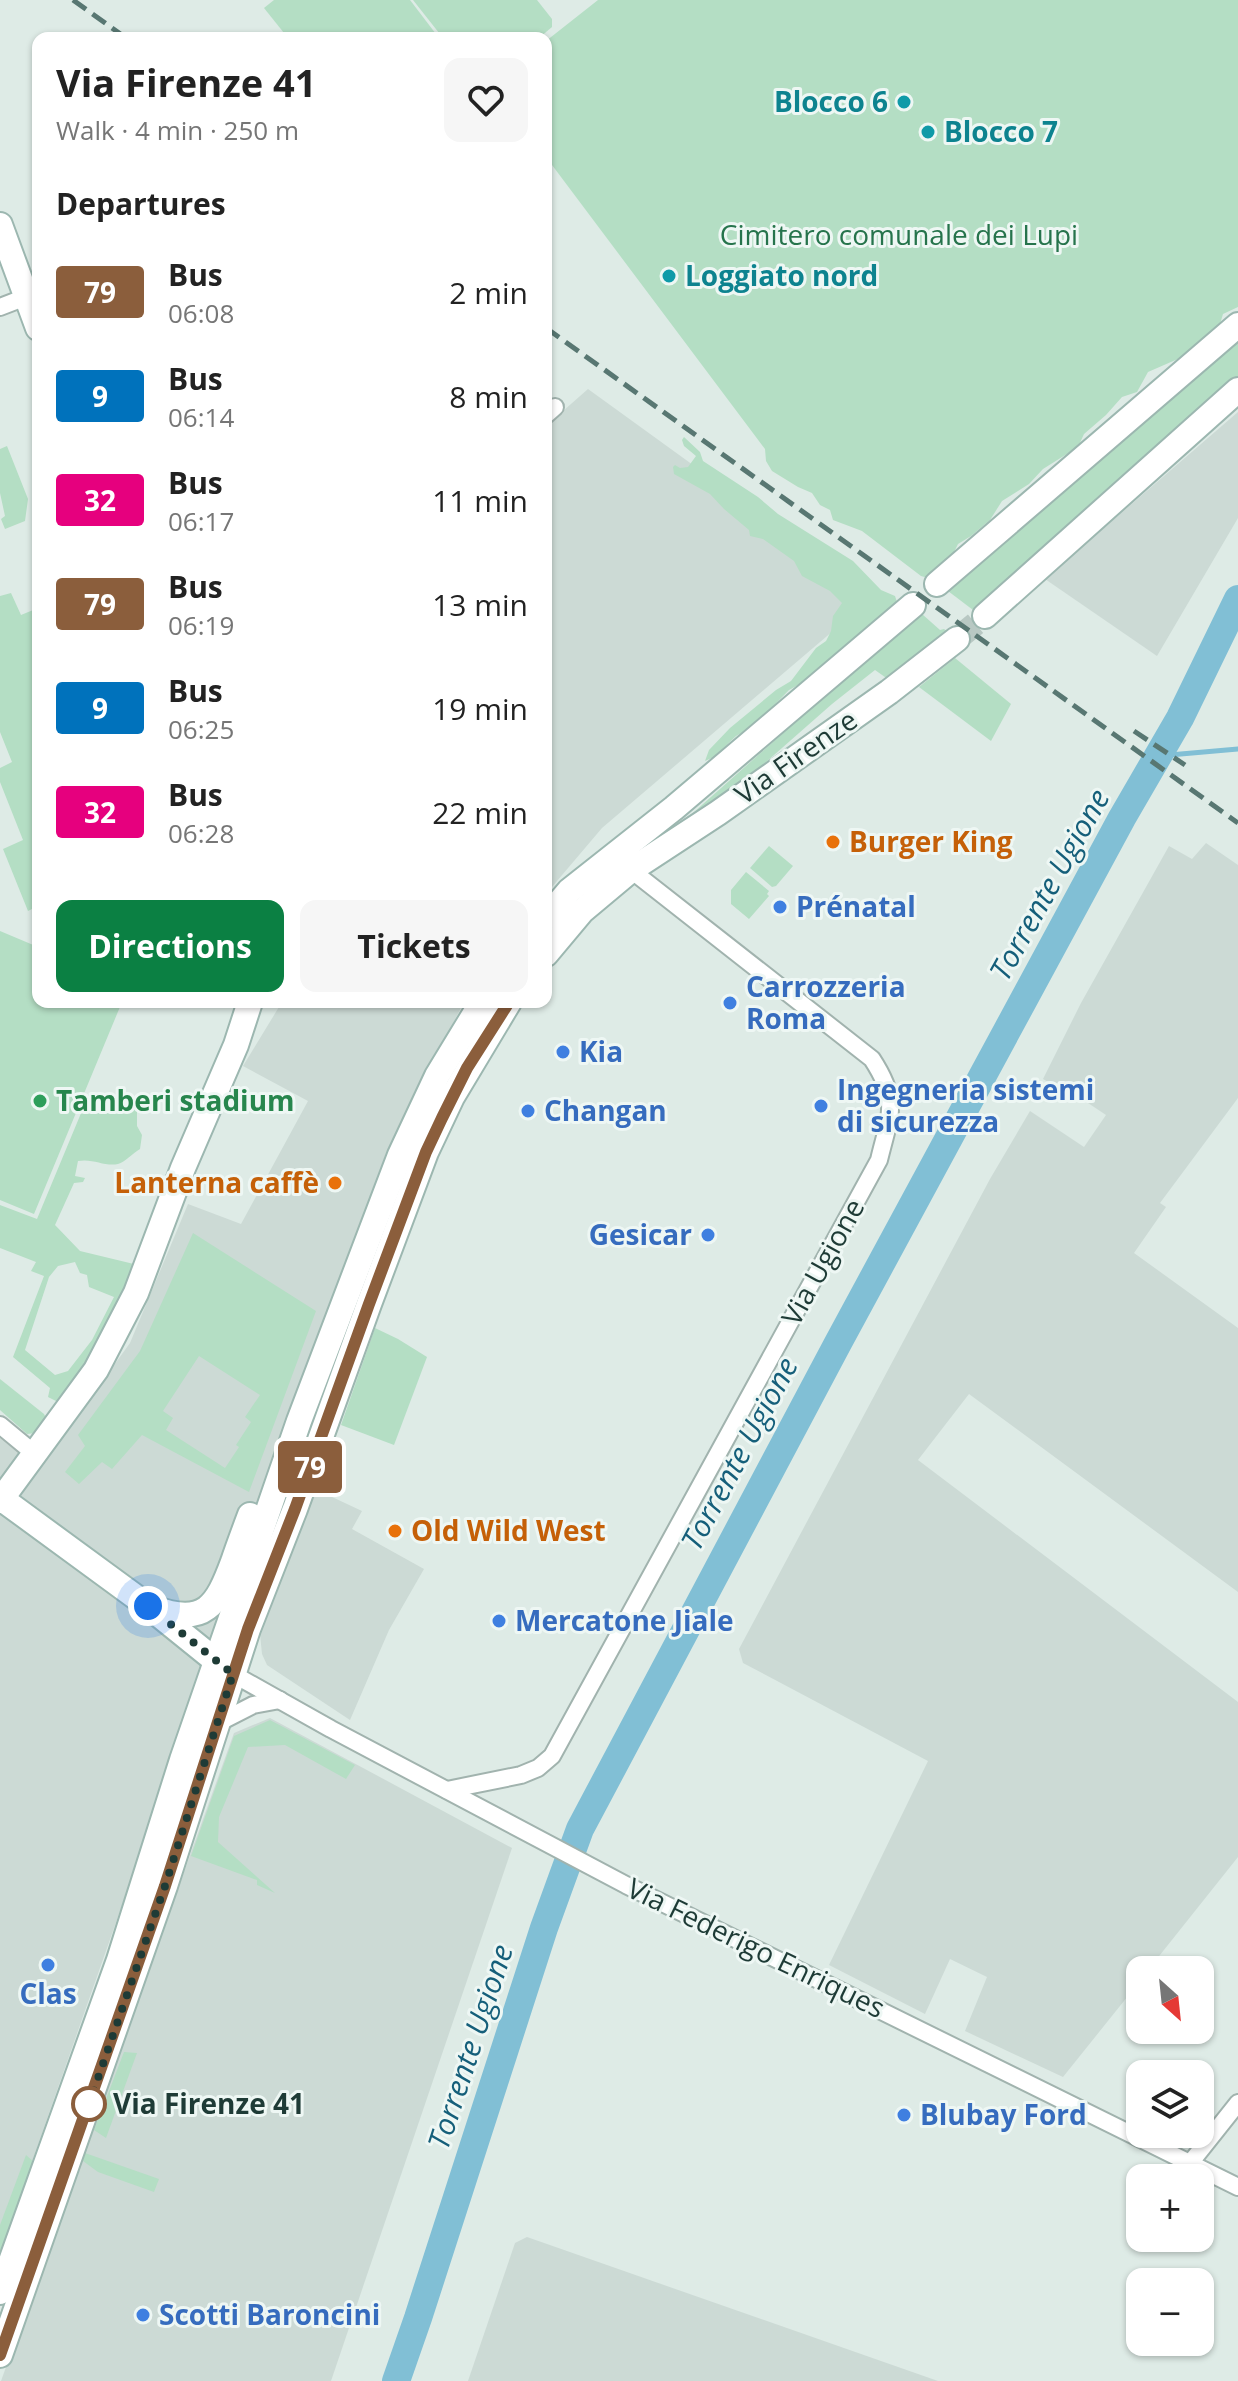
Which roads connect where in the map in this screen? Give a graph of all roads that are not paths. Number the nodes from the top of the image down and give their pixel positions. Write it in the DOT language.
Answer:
graph roads {
  1 [pos="0,225"];
  2 [pos="26,297"];
  3 [pos="0,307"];
  4 [pos="32,312"];
  5 [pos="1238,325"];
  6 [pos="1238,390"];
  7 [pos="937,584"];
  8 [pos="913,605"];
  9 [pos="985,616"];
  10 [pos="957,639"];
  11 [pos="674,808"];
  12 [pos="631,870"];
  13 [pos="552,911"];
  14 [pos="552,947"];
  15 [pos="248,1008"];
  16 [pos="478,1008"];
  17 [pos="505,1008"];
  18 [pos="299,1421"];
  19 [pos="0,1425"];
  20 [pos="35,1454"];
  21 [pos="1,1500"];
  22 [pos="148,1606"];
  23 [pos="225,1668"];
  24 [pos="280,1700"];
  25 [pos="216,1724"];
  26 [pos="447,1790"];
  27 [pos="1238,2103"];
  28 [pos="1191,2162"];
  29 [pos="1238,2187"];
  30 [pos="0,2292"];
  31 [pos="0,2355"];
  1 -- 2 [label="main road"];
  2 -- 3 [label="street"];
  2 -- 4 [label="main road"];
  5 -- 7 [label="main road"];
  6 -- 9 [label="main road"];
  8 -- 11 [label="main road, Via Firenze"];
  10 -- 12 [label="main road, Via Firenze"];
  11 -- 12 [label="main road, Via Firenze"];
  11 -- 13 [label="main road, Via Firenze"];
  12 -- 14 [label="main road, Via Firenze"];
  12 -- 26 [label="street, Via Ugione"];
  15 -- 20 [label="main road"];
  16 -- 18 [label="main road"];
  17 -- 23 [label="main road"];
  18 -- 22 [label="main road"];
  18 -- 23 [label="main road"];
  19 -- 20 [label="street"];
  20 -- 21 [label="main road"];
  21 -- 22 [label="main road"];
  22 -- 23 [label="main road"];
  23 -- 24 [label="street, Via Federigo Enriques"];
  23 -- 25 [label="main road"];
  23 -- 30 [label="main road"];
  24 -- 25 [label="street"];
  24 -- 26 [label="street, Via Federigo Enriques"];
  25 -- 31 [label="main road"];
  26 -- 28 [label="street, Via Federigo Enriques"];
  27 -- 28 [label="street"];
  28 -- 29 [label="street, Via Federigo Enriques"];
}
